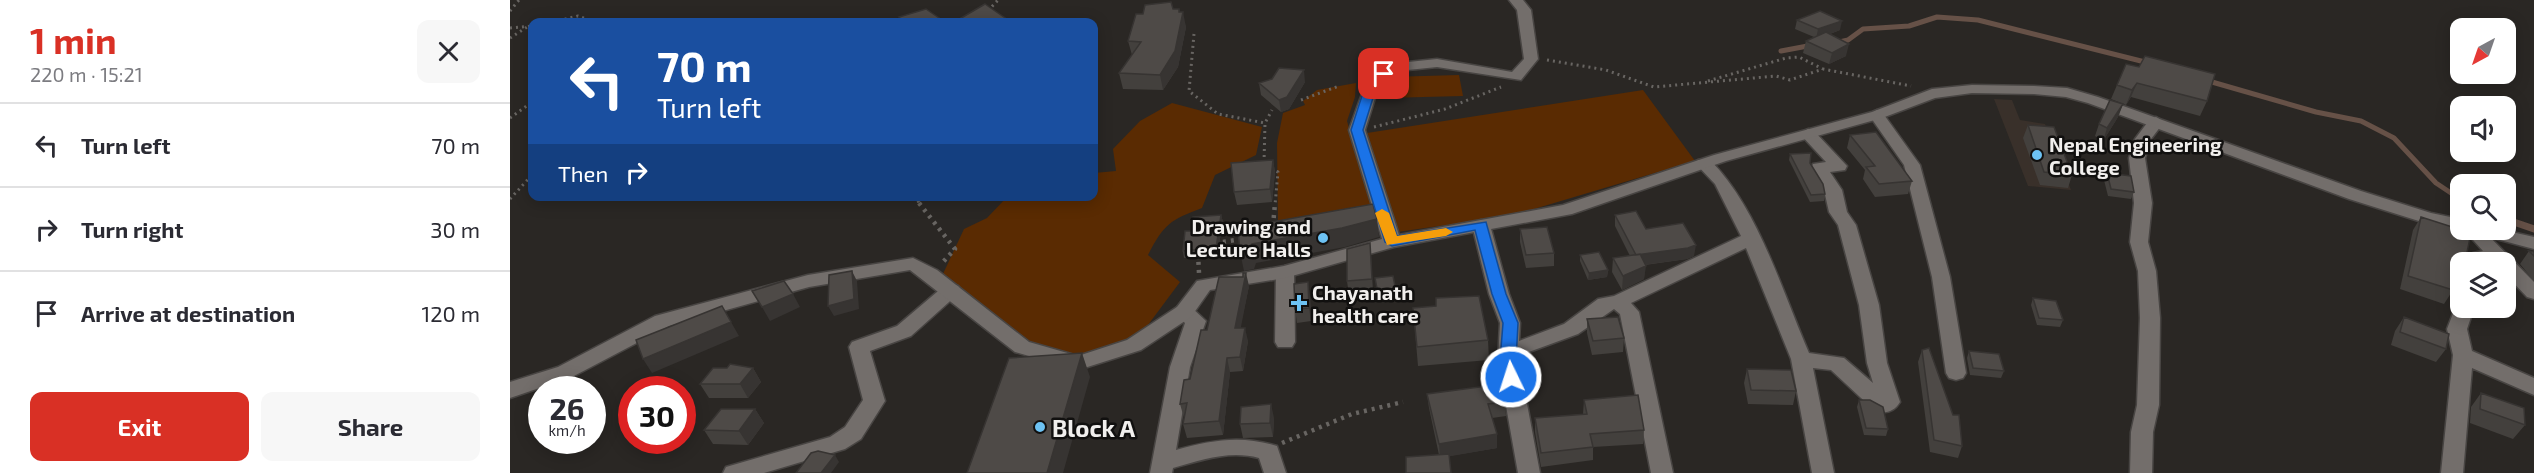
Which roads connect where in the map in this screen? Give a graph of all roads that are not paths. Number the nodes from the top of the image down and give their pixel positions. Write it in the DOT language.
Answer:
graph roads {
  1 [pos="1516,0"];
  2 [pos="1877,115"];
  3 [pos="2156,122"];
  4 [pos="1808,134"];
  5 [pos="1704,164"];
  6 [pos="2450,222"];
  7 [pos="1481,225"];
  8 [pos="1751,238"];
  9 [pos="2516,238"];
  10 [pos="2483,240"];
  11 [pos="1392,242"];
  12 [pos="2534,243"];
  13 [pos="2494,252"];
  14 [pos="1285,272"];
  15 [pos="2516,274"];
  16 [pos="951,290"];
  17 [pos="2534,293"];
  18 [pos="1618,302"];
  19 [pos="1184,312"];
  20 [pos="2461,318"];
  21 [pos="1285,342"];
  22 [pos="1509,352"];
  23 [pos="2463,356"];
  24 [pos="1801,359"];
  25 [pos="1956,373"];
  26 [pos="2534,387"];
  27 [pos="510,390"];
  28 [pos="1272,462"];
  29 [pos="1162,468"];
  30 [pos="734,473"];
  31 [pos="1529,473"];
  32 [pos="1662,473"];
  33 [pos="1823,473"];
  34 [pos="2141,473"];
  35 [pos="2452,473"];
  1 -- 11 [label="street"];
  2 -- 3 [label="street"];
  2 -- 4 [label="street"];
  2 -- 25 [label="street"];
  3 -- 6 [label="street"];
  3 -- 34 [label="street"];
  4 -- 5 [label="street"];
  4 -- 24 [label="street"];
  5 -- 7 [label="street"];
  5 -- 8 [label="street"];
  7 -- 11 [label="street"];
  7 -- 22 [label="street"];
  8 -- 18 [label="street"];
  8 -- 24 [label="street"];
  9 -- 12 [label="street"];
  10 -- 13 [label="street"];
  11 -- 14 [label="street"];
  14 -- 19 [label="street"];
  14 -- 21 [label="street"];
  15 -- 17 [label="street"];
  16 -- 19 [label="street"];
  16 -- 27 [label="street"];
  16 -- 30 [label="street"];
  18 -- 22 [label="street"];
  18 -- 32 [label="street"];
  19 -- 29 [label="street"];
  20 -- 23 [label="street"];
  22 -- 31 [label="street"];
  23 -- 26 [label="street"];
  23 -- 35 [label="street"];
  24 -- 33 [label="street"];
  28 -- 29 [label="street"];
}
